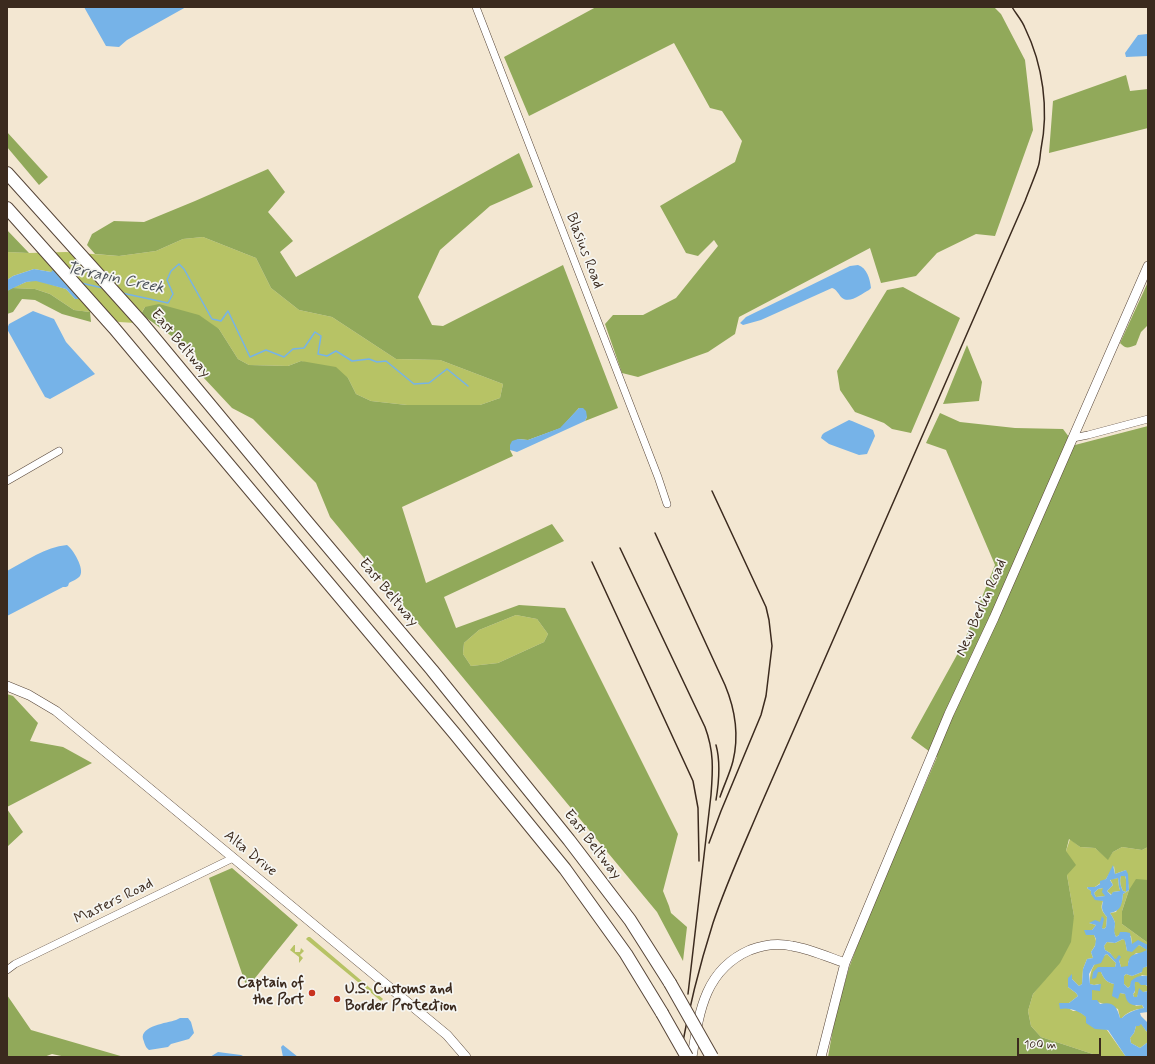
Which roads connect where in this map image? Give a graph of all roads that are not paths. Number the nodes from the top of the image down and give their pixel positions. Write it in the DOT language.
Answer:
graph roads {
  1 [pos="476,7"];
  2 [pos="7,173"];
  3 [pos="7,208"];
  4 [pos="1148,266"];
  5 [pos="1148,419"];
  6 [pos="1072,438"];
  7 [pos="59,451"];
  8 [pos="7,481"];
  9 [pos="667,504"];
  10 [pos="7,686"];
  11 [pos="232,858"];
  12 [pos="845,963"];
  13 [pos="7,970"];
  14 [pos="466,1057"];
  15 [pos="687,1057"];
  16 [pos="692,1057"];
  17 [pos="712,1057"];
  18 [pos="821,1057"];
  1 -- 9 [label="street, Blasius Road"];
  2 -- 17 [label="highway, East Beltway, bridge"];
  3 -- 15 [label="highway, bridge"];
  4 -- 6 [label="street, New Berlin Road"];
  5 -- 6 [label="street"];
  6 -- 12 [label="street, New Berlin Road"];
  7 -- 8 [label="street"];
  10 -- 11 [label="street, Alta Drive"];
  11 -- 13 [label="street, Masters Road"];
  11 -- 14 [label="street, Alta Drive"];
  12 -- 16 [label="street"];
  12 -- 18 [label="street, New Berlin Road"];
}
